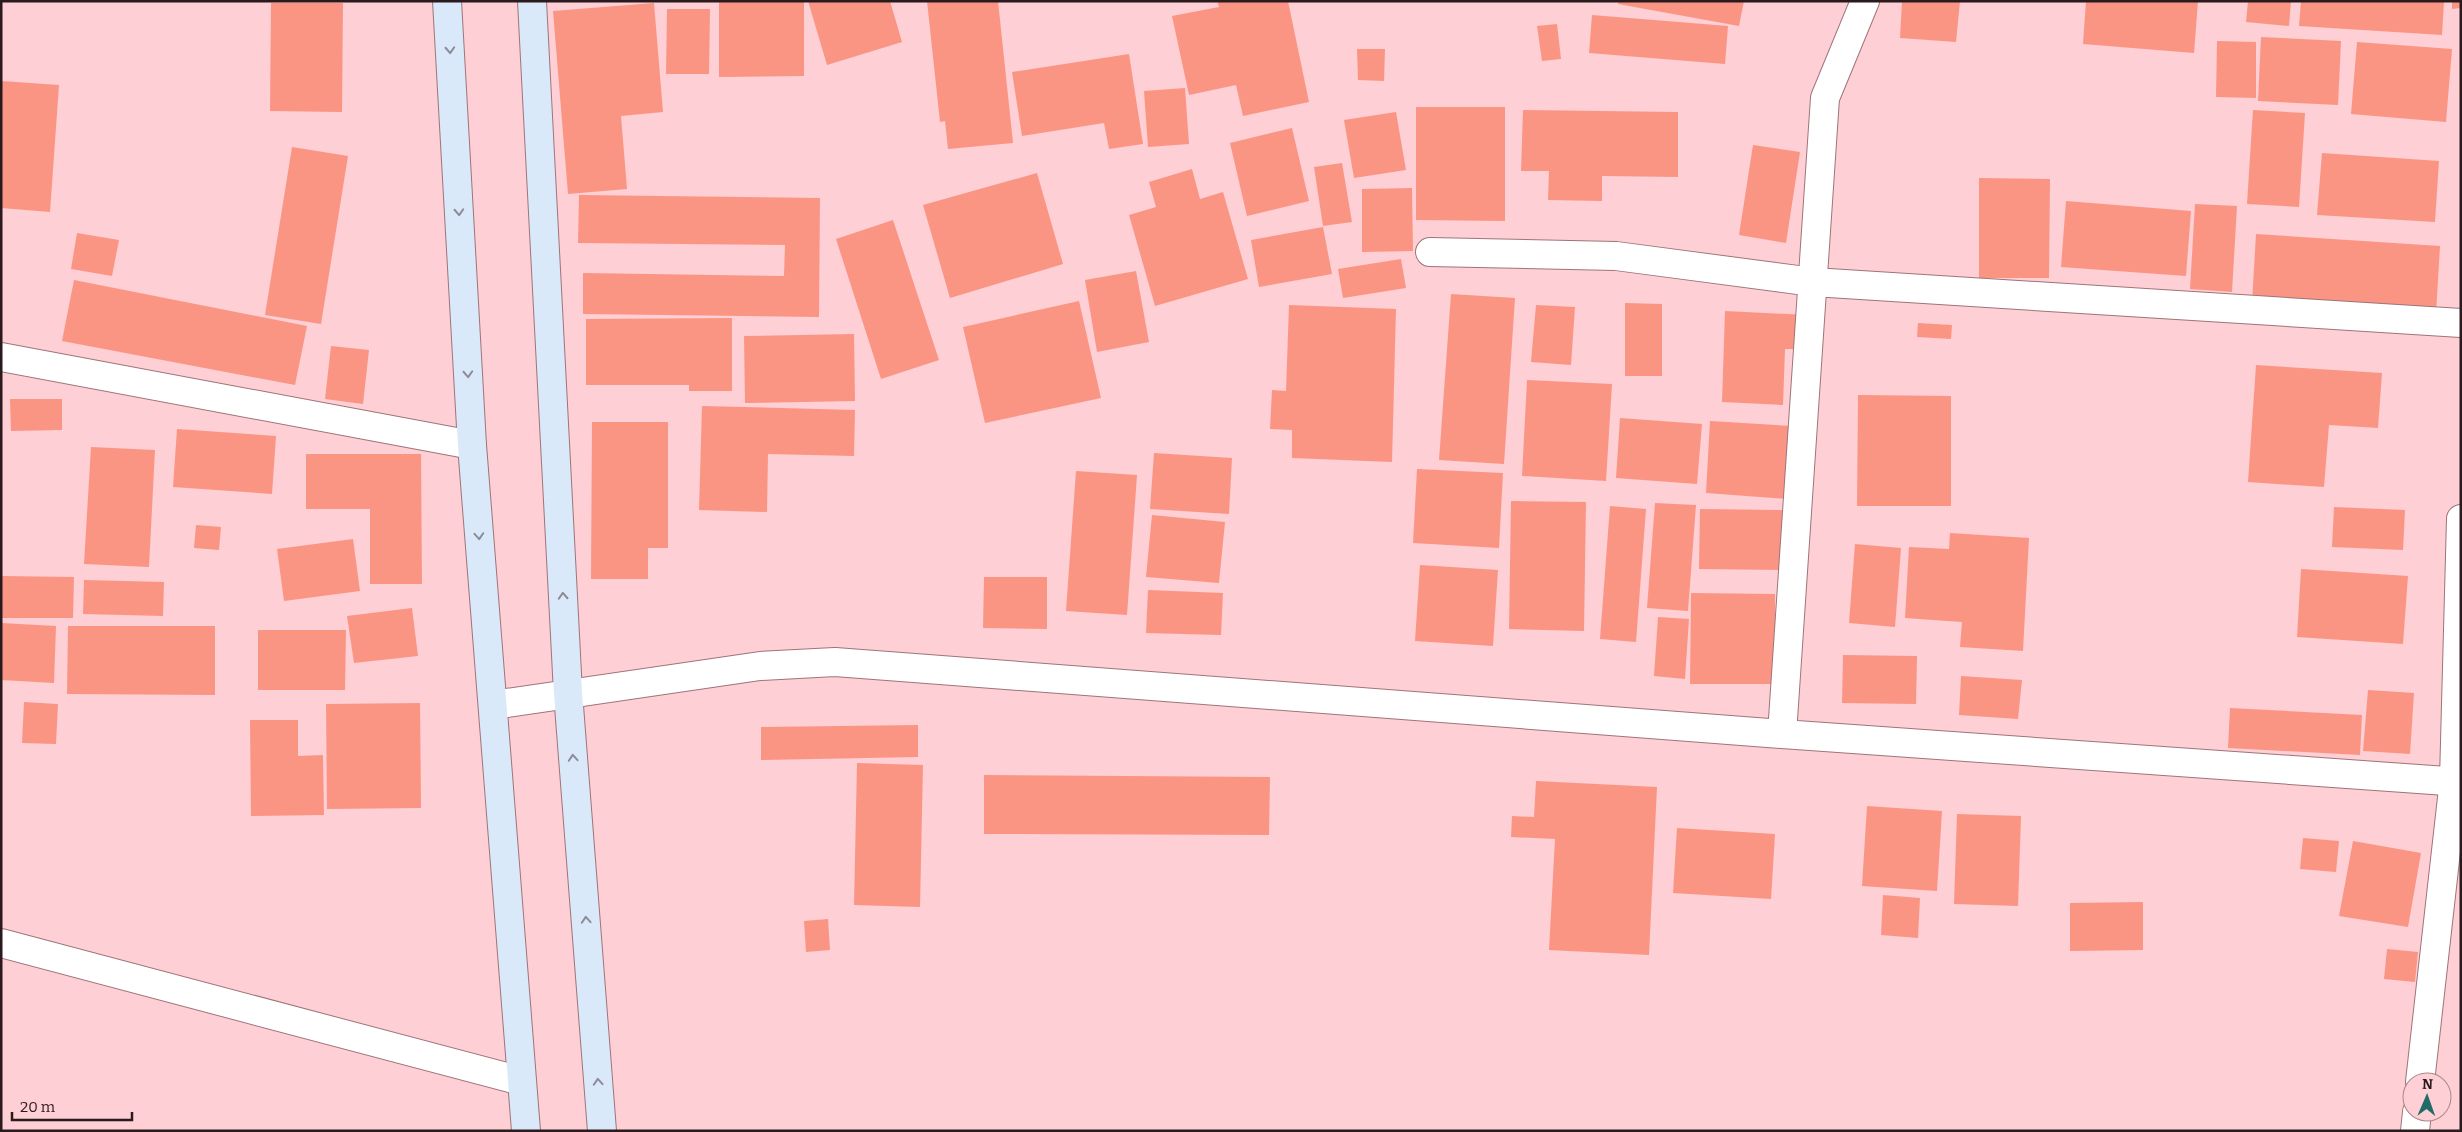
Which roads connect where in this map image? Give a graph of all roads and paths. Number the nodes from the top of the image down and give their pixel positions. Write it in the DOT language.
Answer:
graph roads {
  1 [pos="447,1"];
  2 [pos="1865,1"];
  3 [pos="536,2"];
  4 [pos="1430,252"];
  5 [pos="1813,282"];
  6 [pos="2461,323"];
  7 [pos="1,357"];
  8 [pos="472,445"];
  9 [pos="2461,519"];
  10 [pos="568,693"];
  11 [pos="492,705"];
  12 [pos="1782,734"];
  13 [pos="2457,781"];
  14 [pos="1,943"];
  15 [pos="2421,1072"];
  16 [pos="521,1081"];
  17 [pos="526,1131"];
  18 [pos="602,1131"];
  1 -- 8 [label="street, one-way"];
  2 -- 5 [label="street"];
  10 -- 3 [label="street, one-way"];
  4 -- 5 [label="street"];
  5 -- 6 [label="street"];
  5 -- 12 [label="street"];
  7 -- 8 [label="street"];
  8 -- 11 [label="street, one-way"];
  9 -- 13 [label="street"];
  10 -- 11 [label="street"];
  10 -- 12 [label="street"];
  18 -- 10 [label="street, one-way"];
  11 -- 16 [label="street"];
  12 -- 13 [label="street"];
  13 -- 15 [label="street"];
  14 -- 16 [label="street"];
  16 -- 17 [label="street"];
}
